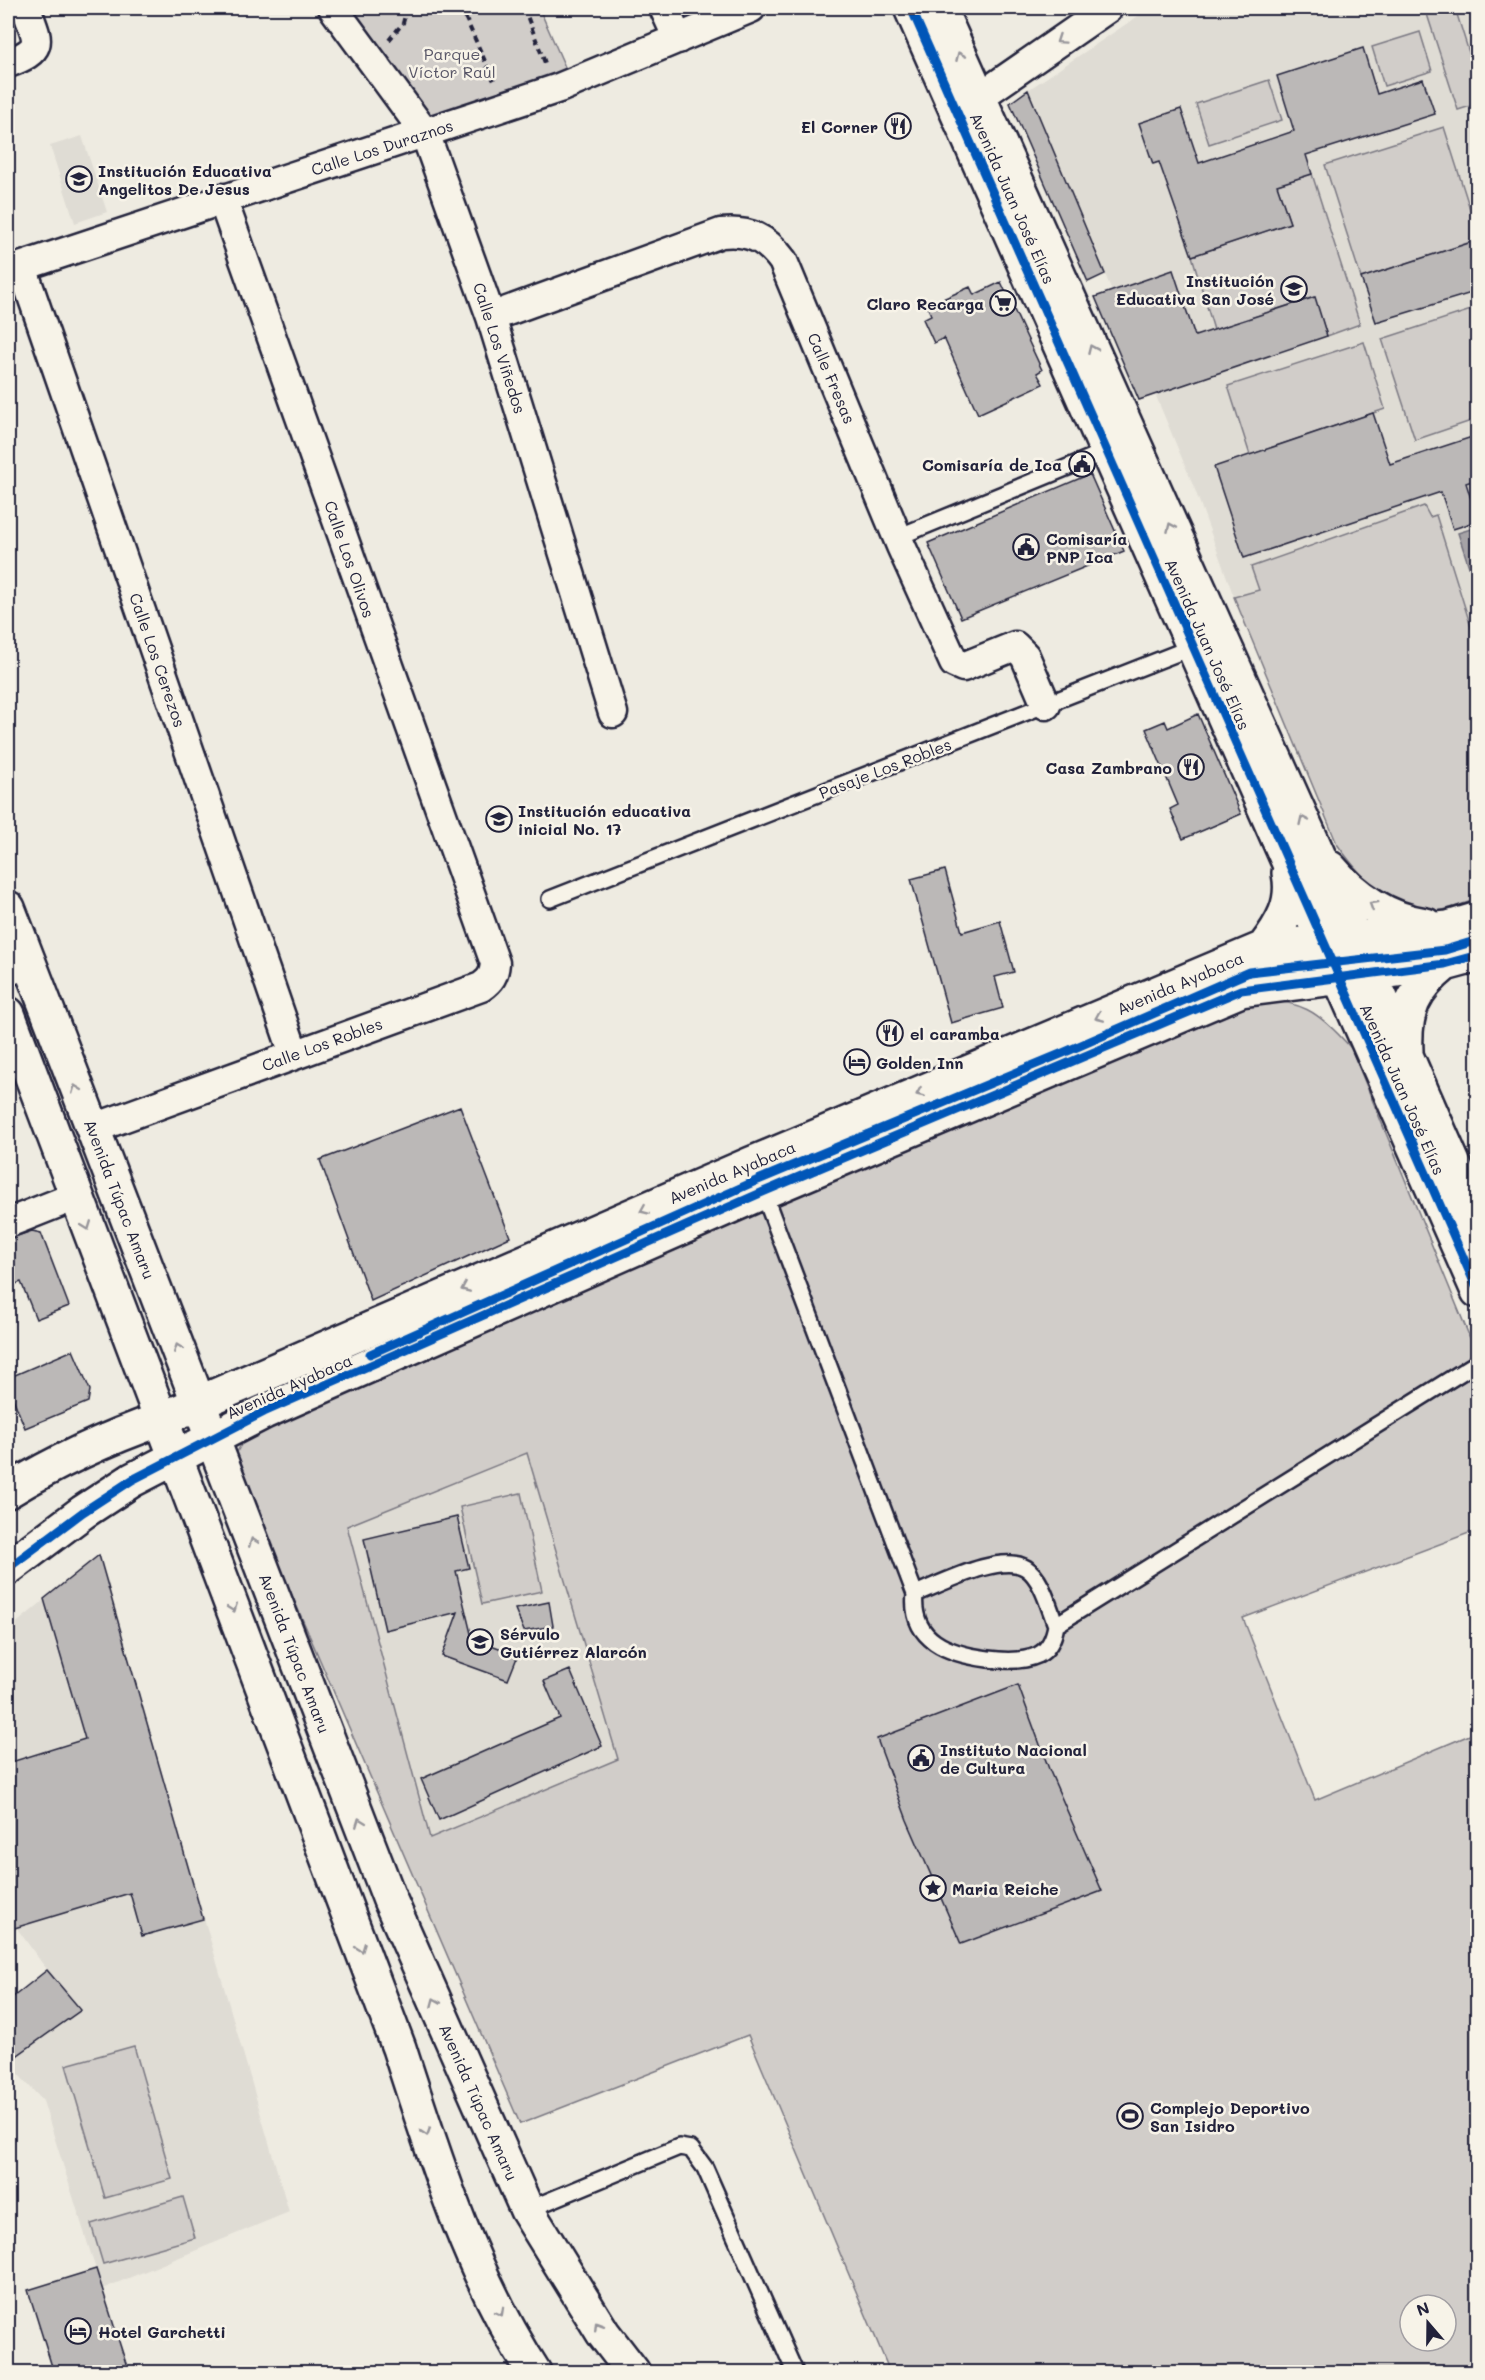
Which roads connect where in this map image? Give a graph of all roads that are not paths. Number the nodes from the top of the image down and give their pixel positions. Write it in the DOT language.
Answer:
graph roads {
  1 [pos="26,8"];
  2 [pos="333,8"];
  3 [pos="664,8"];
  4 [pos="751,8"];
  5 [pos="911,8"];
  6 [pos="939,8"];
  7 [pos="1108,8"];
  8 [pos="678,39"];
  9 [pos="17,60"];
  10 [pos="968,104"];
  11 [pos="425,134"];
  12 [pos="222,198"];
  13 [pos="15,269"];
  14 [pos="491,317"];
  15 [pos="1107,451"];
  16 [pos="898,537"];
  17 [pos="1206,641"];
  18 [pos="1046,705"];
  19 [pos="613,713"];
  20 [pos="1317,852"];
  21 [pos="1285,856"];
  22 [pos="550,898"];
  23 [pos="8,908"];
  24 [pos="477,919"];
  25 [pos="1463,923"];
  26 [pos="1355,938"];
  27 [pos="1321,941"];
  28 [pos="1264,948"];
  29 [pos="1478,955"];
  30 [pos="1445,964"];
  31 [pos="18,968"];
  32 [pos="1371,974"];
  33 [pos="1337,978"];
  34 [pos="1241,990"];
  35 [pos="8,1014"];
  36 [pos="1367,1045"];
  37 [pos="294,1054"];
  38 [pos="1406,1056"];
  39 [pos="92,1129"];
  40 [pos="757,1178"];
  41 [pos="76,1197"];
  42 [pos="1478,1220"];
  43 [pos="8,1223"];
  44 [pos="1478,1292"];
  45 [pos="1478,1362"];
  46 [pos="199,1403"];
  47 [pos="162,1419"];
  48 [pos="212,1437"];
  49 [pos="176,1455"];
  50 [pos="8,1491"];
  51 [pos="8,1569"];
  52 [pos="915,1594"];
  53 [pos="1056,1625"];
  54 [pos="390,1900"];
  55 [pos="350,1917"];
  56 [pos="527,2210"];
  57 [pos="534,2373"];
  58 [pos="633,2373"];
  59 [pos="795,2373"];
  1 -- 9 [label="street"];
  2 -- 11 [label="street, Calle Los Viñedos"];
  3 -- 8 [label="street"];
  4 -- 8 [label="street, Calle Los Duraznos"];
  5 -- 10 [label="street, Avenida Juan José Elías"];
  10 -- 6 [label="street, Avenida Juan José Elías, one-way"];
  7 -- 10 [label="street, one-way"];
  8 -- 11 [label="street, Calle Los Duraznos"];
  10 -- 15 [label="street, Avenida Juan José Elías"];
  17 -- 10 [label="street, Avenida Juan José Elías, one-way"];
  11 -- 12 [label="street, Calle Los Duraznos"];
  11 -- 14 [label="street, Calle Los Viñedos"];
  12 -- 13 [label="street, Calle Los Duraznos"];
  12 -- 24 [label="street, Calle Los Olivos"];
  13 -- 37 [label="street, Calle Los Cerezos"];
  14 -- 16 [label="street, Calle Fresas"];
  14 -- 19 [label="street, Calle Los Viñedos"];
  15 -- 16 [label="lane"];
  15 -- 17 [label="street, Avenida Juan José Elías"];
  16 -- 18 [label="street, Calle Fresas"];
  17 -- 18 [label="lane, Pasaje Los Robles"];
  20 -- 17 [label="street, Avenida Juan José Elías, one-way"];
  17 -- 21 [label="street, Avenida Juan José Elías"];
  18 -- 22 [label="lane, Pasaje Los Robles"];
  25 -- 20 [label="street, one-way"];
  20 -- 26 [label="street, Avenida Juan José Elías"];
  21 -- 27 [label="street, Avenida Juan José Elías"];
  21 -- 28 [label="street"];
  23 -- 31 [label="street, Avenida Túpac Amaru"];
  24 -- 37 [label="street, Calle Los Robles"];
  25 -- 26 [label="street, Avenida Ayabaca"];
  26 -- 27 [label="street, Avenida Ayabaca"];
  26 -- 32 [label="street, Avenida Juan José Elías"];
  27 -- 28 [label="street, Avenida Ayabaca"];
  27 -- 33 [label="street, Avenida Juan José Elías"];
  28 -- 40 [label="street, Avenida Ayabaca, one-way"];
  29 -- 30 [label="street, Avenida Ayabaca"];
  30 -- 32 [label="street, Avenida Ayabaca"];
  30 -- 38 [label="street"];
  39 -- 31 [label="street, Avenida Túpac Amaru, one-way"];
  32 -- 33 [label="street, Avenida Ayabaca"];
  32 -- 38 [label="street, Avenida Juan José Elías"];
  33 -- 34 [label="street, Avenida Ayabaca"];
  33 -- 36 [label="street, Avenida Juan José Elías"];
  34 -- 36 [label="street"];
  34 -- 40 [label="street, Avenida Ayabaca"];
  35 -- 41 [label="street"];
  36 -- 44 [label="street, Avenida Juan José Elías"];
  37 -- 39 [label="street, Calle Los Robles"];
  38 -- 42 [label="street, Avenida Juan José Elías"];
  46 -- 39 [label="street, Avenida Túpac Amaru, one-way"];
  40 -- 46 [label="street, Avenida Ayabaca, one-way"];
  40 -- 48 [label="street, Avenida Ayabaca"];
  40 -- 52 [label="lane"];
  41 -- 43 [label="street"];
  41 -- 47 [label="street, one-way"];
  45 -- 53 [label="lane"];
  46 -- 47 [label="street, Avenida Ayabaca"];
  46 -- 48 [label="street, Avenida Túpac Amaru"];
  47 -- 49 [label="street"];
  47 -- 50 [label="street, Avenida Ayabaca"];
  48 -- 49 [label="street, Avenida Ayabaca"];
  54 -- 48 [label="street, Avenida Túpac Amaru, one-way"];
  49 -- 51 [label="street, Avenida Ayabaca"];
  49 -- 55 [label="street, one-way"];
  52 -- 53 [label="lane"];
  52 -- 53 [label="lane"];
  54 -- 55 [label="street"];
  56 -- 54 [label="street, Avenida Túpac Amaru, one-way"];
  55 -- 57 [label="street, one-way"];
  58 -- 56 [label="street, Avenida Túpac Amaru, one-way"];
  56 -- 59 [label="lane"];
}
